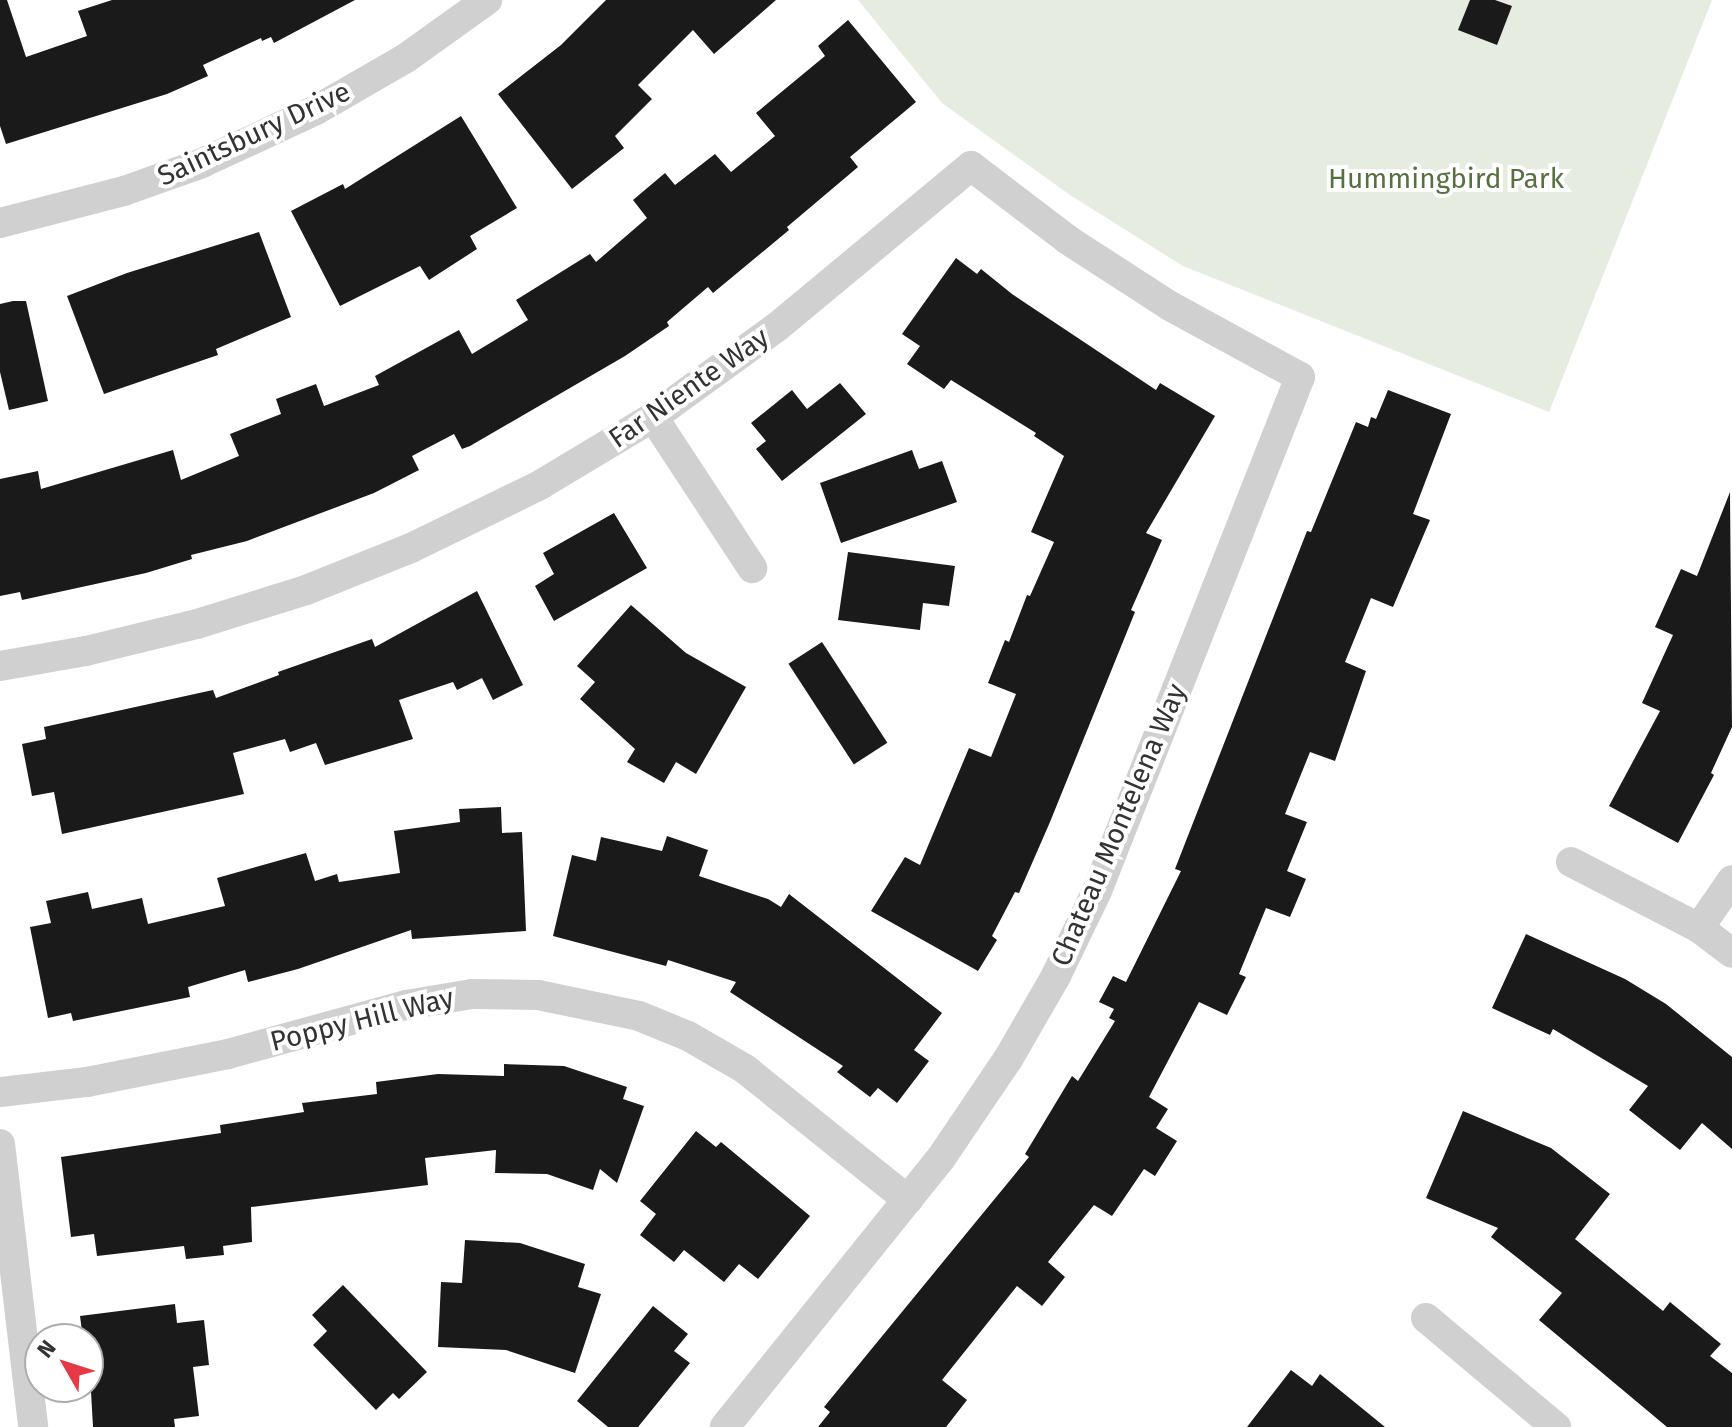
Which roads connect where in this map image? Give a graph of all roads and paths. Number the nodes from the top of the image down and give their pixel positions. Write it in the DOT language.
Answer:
graph roads {
  1 [pos="487,0"];
  2 [pos="0,223"];
  3 [pos="1300,377"];
  4 [pos="653,417"];
  5 [pos="752,568"];
  6 [pos="0,666"];
  7 [pos="1571,862"];
  8 [pos="1732,880"];
  9 [pos="1699,928"];
  10 [pos="1732,953"];
  11 [pos="0,1092"];
  12 [pos="0,1144"];
  13 [pos="908,1200"];
  14 [pos="1426,1318"];
  15 [pos="33,1427"];
  16 [pos="725,1427"];
  17 [pos="1556,1427"];
  1 -- 2 [label="street, Saintsbury Drive"];
  3 -- 4 [label="street, Far Niente Way"];
  3 -- 13 [label="street, Chateau Montelena Way"];
  4 -- 5 [label="street"];
  4 -- 6 [label="street, Far Niente Way"];
  7 -- 9 [label="street"];
  8 -- 9 [label="street"];
  9 -- 10 [label="street"];
  11 -- 13 [label="street, Poppy Hill Way"];
  12 -- 15 [label="street"];
  13 -- 16 [label="street, Chateau Montelena Way"];
  14 -- 17 [label="street"];
}
